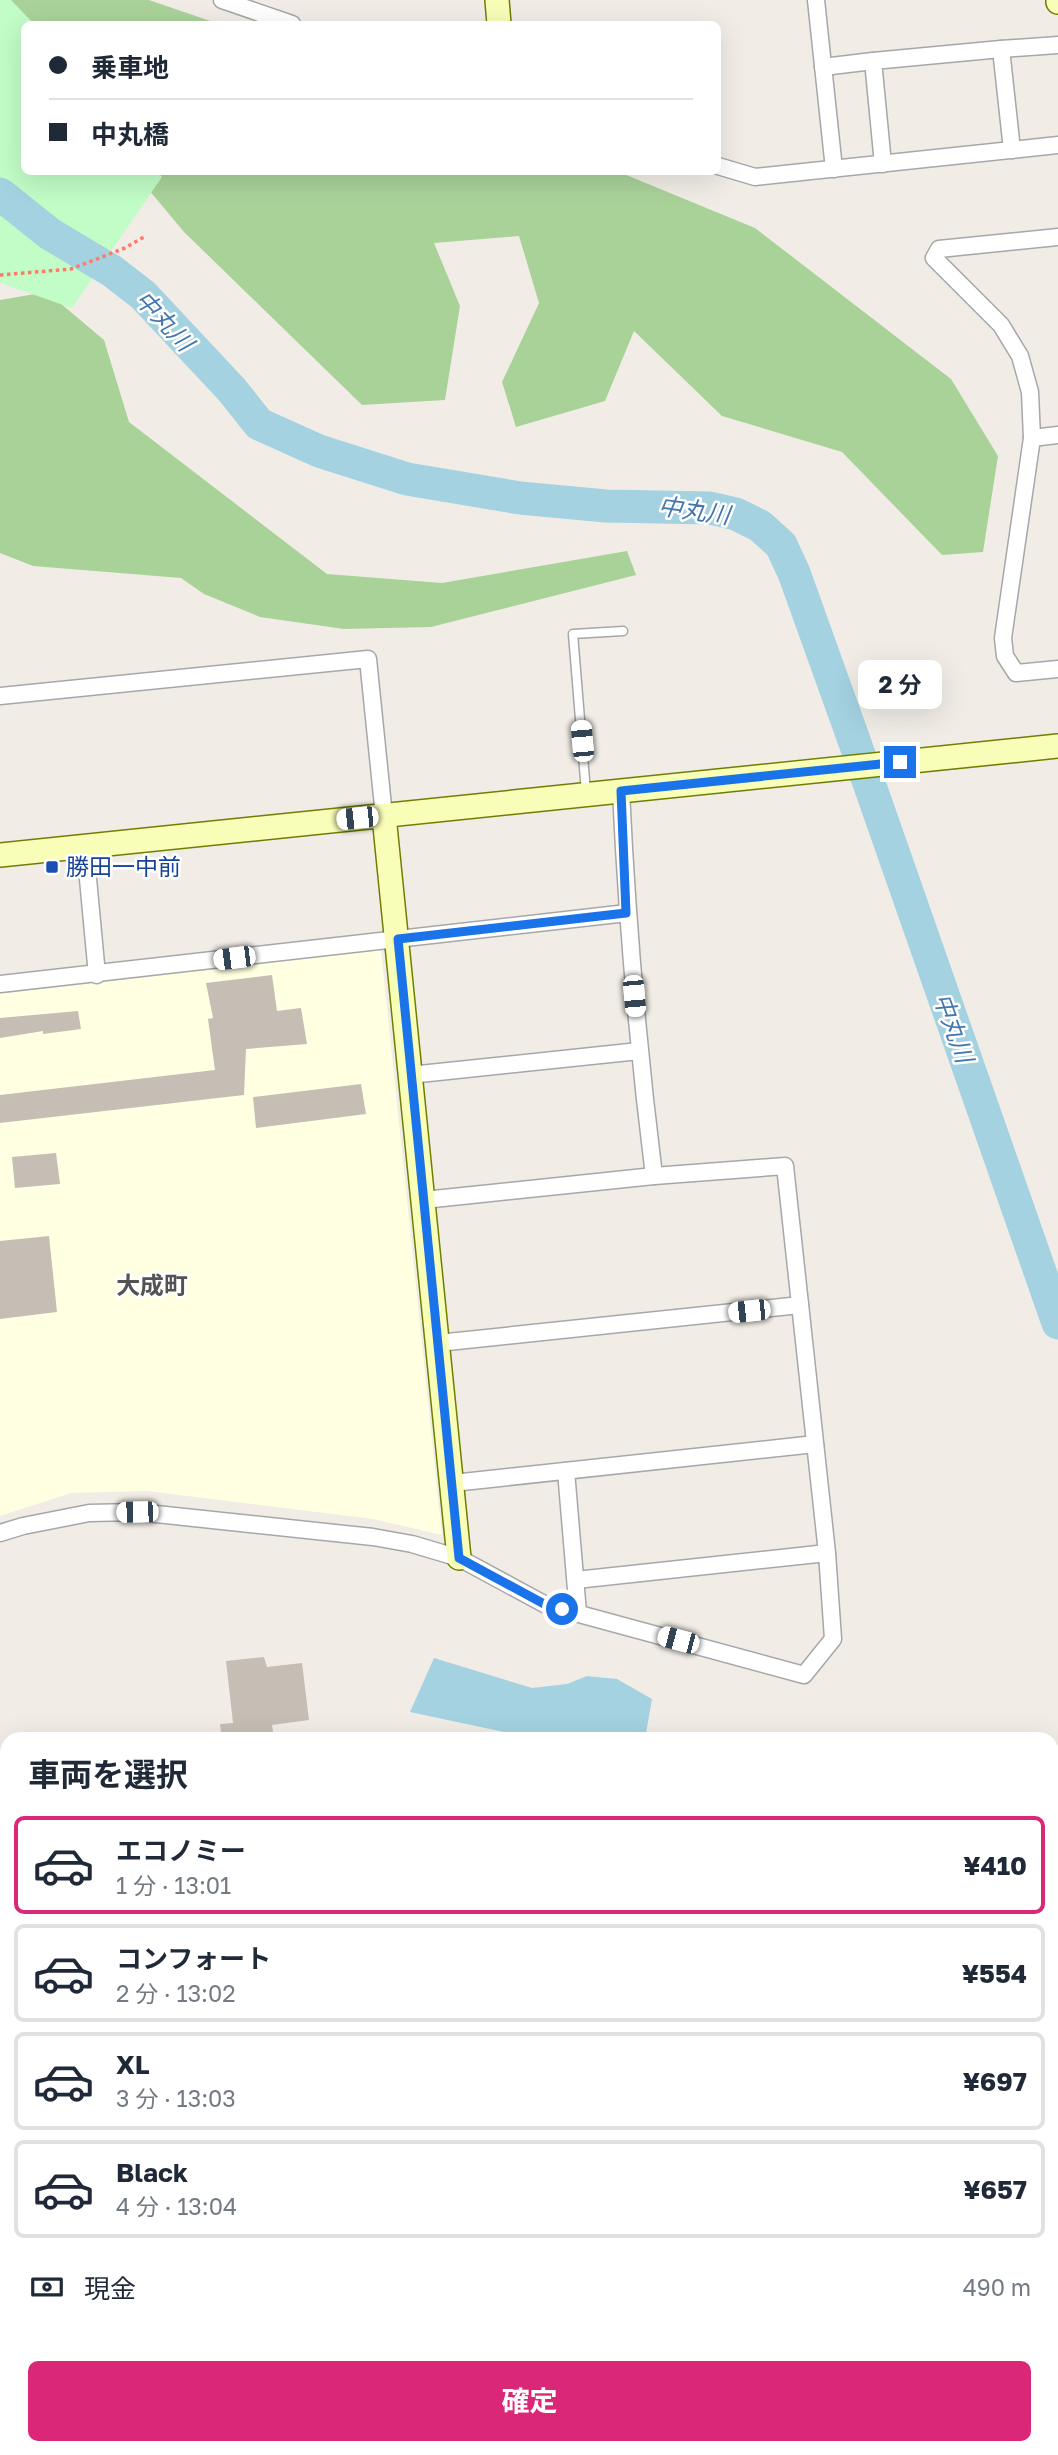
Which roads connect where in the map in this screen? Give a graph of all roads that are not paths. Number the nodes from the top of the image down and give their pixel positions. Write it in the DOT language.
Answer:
graph roads {
  1 [pos="222,0"];
  2 [pos="496,0"];
  3 [pos="816,0"];
  4 [pos="283,21"];
  5 [pos="499,21"];
  6 [pos="1058,45"];
  7 [pos="1000,49"];
  8 [pos="873,61"];
  9 [pos="823,67"];
  10 [pos="1058,145"];
  11 [pos="1012,150"];
  12 [pos="883,164"];
  13 [pos="721,167"];
  14 [pos="834,169"];
  15 [pos="1058,237"];
  16 [pos="1058,435"];
  17 [pos="1032,438"];
  18 [pos="623,631"];
  19 [pos="1058,668"];
  20 [pos="0,696"];
  21 [pos="1058,746"];
  22 [pos="621,791"];
  23 [pos="586,795"];
  24 [pos="384,816"];
  25 [pos="85,847"];
  26 [pos="0,855"];
  27 [pos="626,913"];
  28 [pos="398,939"];
  29 [pos="97,975"];
  30 [pos="0,984"];
  31 [pos="639,1051"];
  32 [pos="410,1075"];
  33 [pos="654,1176"];
  34 [pos="424,1200"];
  35 [pos="800,1306"];
  36 [pos="438,1343"];
  37 [pos="815,1444"];
  38 [pos="566,1471"];
  39 [pos="453,1483"];
  40 [pos="0,1533"];
  41 [pos="827,1553"];
  42 [pos="459,1558"];
  43 [pos="576,1580"];
  44 [pos="578,1613"];
  1 -- 4 [label="street"];
  2 -- 5 [label="street"];
  3 -- 9 [label="street"];
  6 -- 7 [label="street"];
  7 -- 8 [label="street"];
  7 -- 11 [label="street"];
  8 -- 9 [label="street"];
  8 -- 12 [label="street"];
  9 -- 14 [label="street"];
  10 -- 11 [label="street"];
  11 -- 12 [label="street"];
  12 -- 14 [label="street"];
  13 -- 14 [label="street"];
  15 -- 17 [label="street"];
  16 -- 17 [label="street"];
  17 -- 19 [label="street"];
  18 -- 23 [label="lane"];
  20 -- 24 [label="street"];
  21 -- 22 [label="street"];
  22 -- 23 [label="street"];
  22 -- 27 [label="street"];
  23 -- 24 [label="street"];
  24 -- 25 [label="street"];
  24 -- 28 [label="street"];
  25 -- 26 [label="street"];
  25 -- 29 [label="street"];
  27 -- 28 [label="street"];
  27 -- 31 [label="street"];
  28 -- 29 [label="street"];
  28 -- 32 [label="street"];
  29 -- 30 [label="street"];
  31 -- 32 [label="street"];
  31 -- 33 [label="street"];
  32 -- 34 [label="street"];
  33 -- 34 [label="street"];
  33 -- 35 [label="street"];
  34 -- 36 [label="street"];
  35 -- 36 [label="street"];
  35 -- 37 [label="street"];
  36 -- 39 [label="street"];
  37 -- 38 [label="street"];
  37 -- 41 [label="street"];
  38 -- 39 [label="street"];
  38 -- 43 [label="street"];
  39 -- 42 [label="street"];
  40 -- 42 [label="street"];
  41 -- 43 [label="street"];
  41 -- 44 [label="street"];
  42 -- 44 [label="street"];
  43 -- 44 [label="street"];
}
